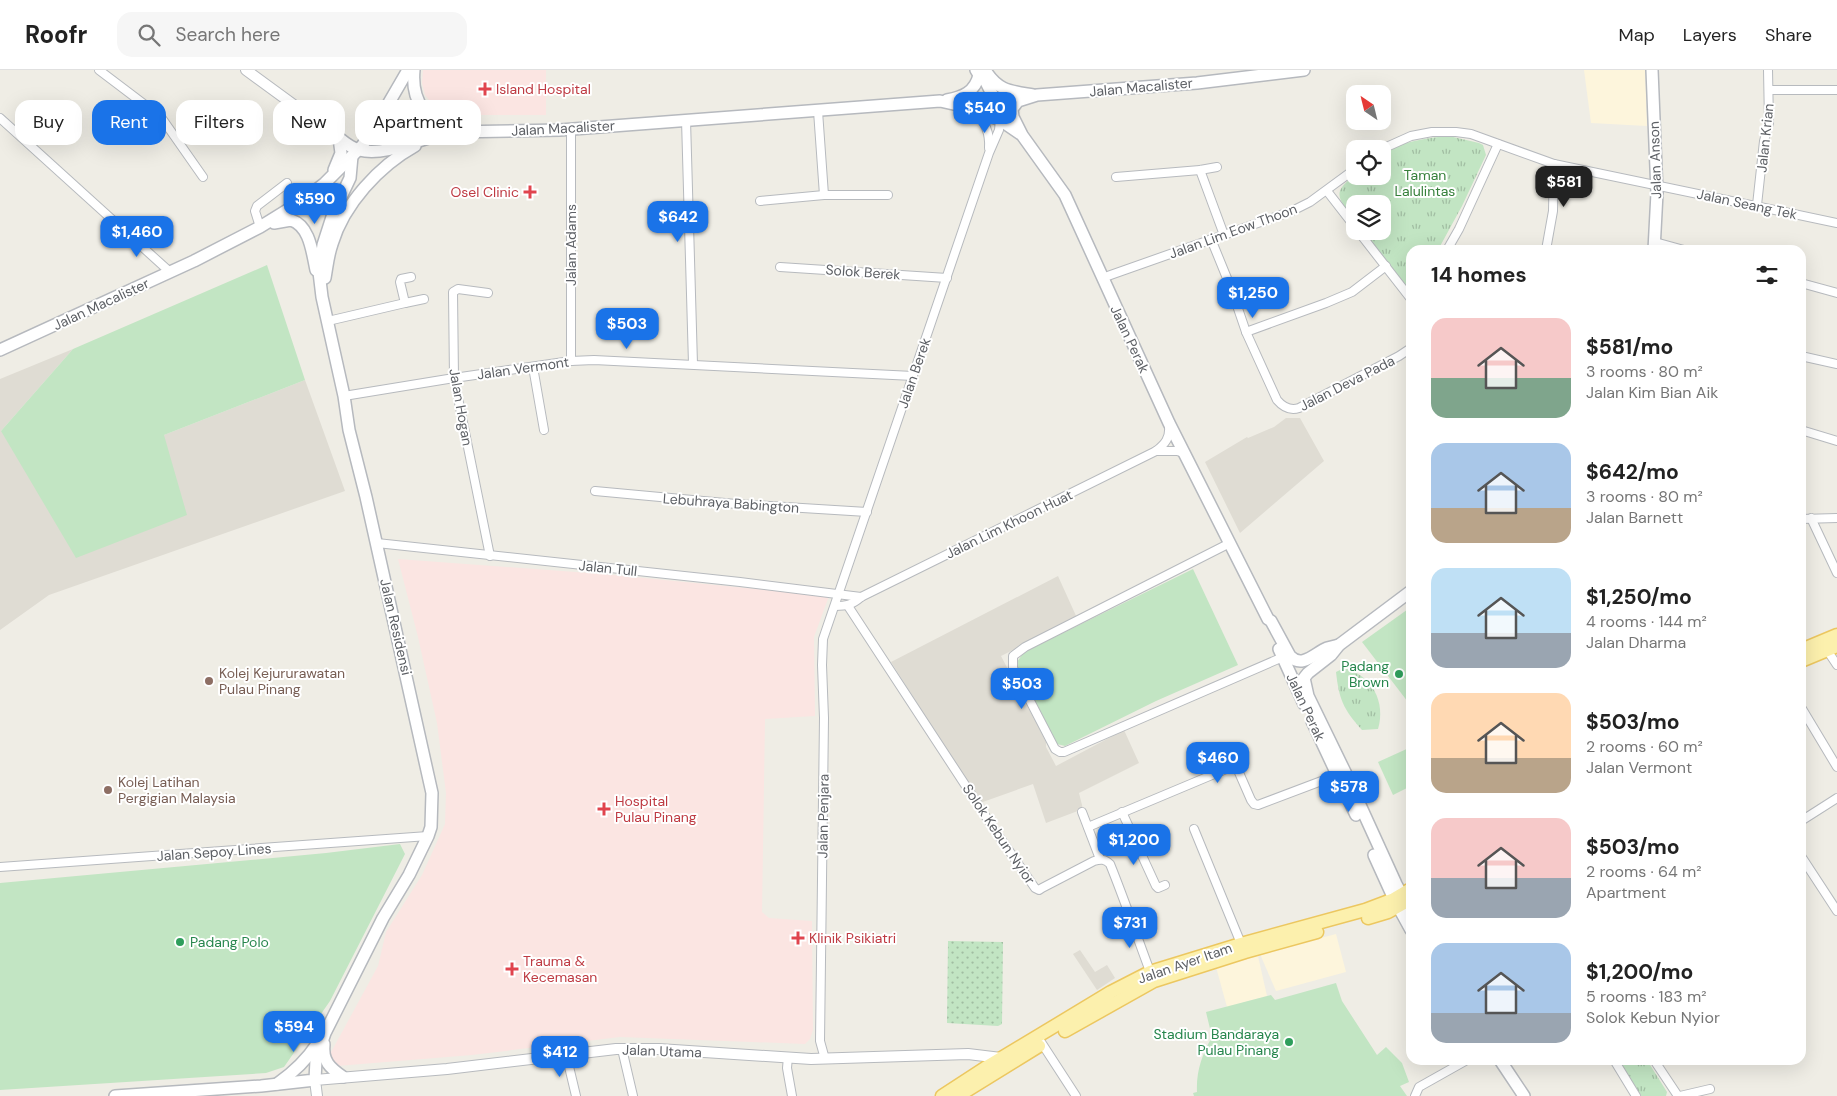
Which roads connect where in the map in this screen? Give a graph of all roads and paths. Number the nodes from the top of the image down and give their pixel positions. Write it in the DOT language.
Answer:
graph roads {
  1 [pos="99,70"];
  2 [pos="246,70"];
  3 [pos="408,70"];
  4 [pos="414,70"];
  5 [pos="976,70"];
  6 [pos="980,70"];
  7 [pos="985,70"];
  8 [pos="1304,70"];
  9 [pos="1652,70"];
  10 [pos="1768,70"];
  11 [pos="1769,90"];
  12 [pos="1837,90"];
  13 [pos="1037,96"];
  14 [pos="287,100"];
  15 [pos="391,100"];
  16 [pos="418,100"];
  17 [pos="940,101"];
  18 [pos="970,108"];
  19 [pos="818,111"];
  20 [pos="0,118"];
  21 [pos="686,120"];
  22 [pos="1000,120"];
  23 [pos="571,129"];
  24 [pos="481,131"];
  25 [pos="1022,135"];
  26 [pos="345,144"];
  27 [pos="1498,144"];
  28 [pos="339,145"];
  29 [pos="361,145"];
  30 [pos="402,145"];
  31 [pos="417,145"];
  32 [pos="1391,145"];
  33 [pos="989,152"];
  34 [pos="355,153"];
  35 [pos="1554,164"];
  36 [pos="1217,167"];
  37 [pos="1200,170"];
  38 [pos="1346,176"];
  39 [pos="203,177"];
  40 [pos="1116,177"];
  41 [pos="328,180"];
  42 [pos="287,183"];
  43 [pos="1657,186"];
  44 [pos="1327,191"];
  45 [pos="824,195"];
  46 [pos="888,195"];
  47 [pos="760,200"];
  48 [pos="1757,205"];
  49 [pos="1346,215"];
  50 [pos="1837,223"];
  51 [pos="260,227"];
  52 [pos="1224,235"];
  53 [pos="1212,239"];
  54 [pos="1365,240"];
  55 [pos="1450,245"];
  56 [pos="1547,245"];
  57 [pos="1655,245"];
  58 [pos="780,266"];
  59 [pos="1386,266"];
  60 [pos="170,272"];
  61 [pos="411,277"];
  62 [pos="947,278"];
  63 [pos="1102,278"];
  64 [pos="1806,284"];
  65 [pos="1406,292"];
  66 [pos="488,293"];
  67 [pos="1837,293"];
  68 [pos="322,297"];
  69 [pos="424,299"];
  70 [pos="405,303"];
  71 [pos="328,321"];
  72 [pos="1246,332"];
  73 [pos="0,350"];
  74 [pos="1406,352"];
  75 [pos="1806,357"];
  76 [pos="571,361"];
  77 [pos="693,364"];
  78 [pos="1837,364"];
  79 [pos="533,367"];
  80 [pos="913,376"];
  81 [pos="454,378"];
  82 [pos="344,396"];
  83 [pos="1169,423"];
  84 [pos="544,430"];
  85 [pos="1806,432"];
  86 [pos="1837,441"];
  87 [pos="1156,451"];
  88 [pos="1184,453"];
  89 [pos="595,491"];
  90 [pos="867,512"];
  91 [pos="1806,518"];
  92 [pos="1811,518"];
  93 [pos="1837,518"];
  94 [pos="377,543"];
  95 [pos="1230,543"];
  96 [pos="490,556"];
  97 [pos="1837,573"];
  98 [pos="840,594"];
  99 [pos="1406,595"];
  100 [pos="861,597"];
  101 [pos="835,606"];
  102 [pos="848,606"];
  103 [pos="1268,619"];
  104 [pos="1834,644"];
  105 [pos="1339,645"];
  106 [pos="1806,649"];
  107 [pos="1283,657"];
  108 [pos="1806,658"];
  109 [pos="1837,665"];
  110 [pos="1806,715"];
  111 [pos="1837,767"];
  112 [pos="1341,770"];
  113 [pos="1837,798"];
  114 [pos="1082,812"];
  115 [pos="1122,812"];
  116 [pos="1806,818"];
  117 [pos="1088,827"];
  118 [pos="1194,829"];
  119 [pos="428,836"];
  120 [pos="1100,859"];
  121 [pos="1806,864"];
  122 [pos="0,867"];
  123 [pos="1165,885"];
  124 [pos="1405,900"];
  125 [pos="1837,911"];
  126 [pos="1243,948"];
  127 [pos="1152,976"];
  128 [pos="325,1033"];
  129 [pos="1040,1040"];
  130 [pos="820,1041"];
  131 [pos="622,1049"];
  132 [pos="566,1054"];
  133 [pos="788,1057"];
  134 [pos="825,1058"];
  135 [pos="1001,1058"];
  136 [pos="811,1059"];
  137 [pos="1458,1065"];
  138 [pos="1503,1065"];
  139 [pos="1617,1065"];
  140 [pos="1657,1065"];
  141 [pos="343,1077"];
  142 [pos="315,1080"];
  143 [pos="276,1085"];
  144 [pos="1710,1089"];
  145 [pos="115,1096"];
  146 [pos="317,1096"];
  147 [pos="576,1096"];
  148 [pos="633,1096"];
  149 [pos="792,1096"];
  150 [pos="942,1096"];
  151 [pos="958,1096"];
  152 [pos="1076,1096"];
  153 [pos="1415,1096"];
  154 [pos="1524,1096"];
  155 [pos="1636,1096"];
  156 [pos="1679,1096"];
  1 -- 39 [label="street"];
  2 -- 14 [label="street"];
  3 -- 15 [label="main road"];
  4 -- 16 [label="main road"];
  5 -- 17 [label="main road"];
  6 -- 22 [label="main road"];
  7 -- 13 [label="main road"];
  8 -- 13 [label="main road, Jalan Macalister"];
  9 -- 43 [label="main road, Jalan Anson"];
  10 -- 11 [label="street, Jalan Krian"];
  11 -- 12 [label="street"];
  11 -- 48 [label="street, Jalan Krian"];
  13 -- 25 [label="main road"];
  17 -- 18 [label="main road, Jalan Macalister"];
  17 -- 19 [label="main road, Jalan Macalister"];
  18 -- 22 [label="main road, Jalan Macalister"];
  18 -- 33 [label="street, Jalan Berek"];
  19 -- 21 [label="main road, Jalan Macalister"];
  19 -- 45 [label="street"];
  20 -- 60 [label="street"];
  21 -- 23 [label="main road, Jalan Macalister"];
  21 -- 77 [label="street"];
  22 -- 25 [label="main road, Jalan Perak"];
  22 -- 33 [label="street, Jalan Berek"];
  23 -- 24 [label="main road, Jalan Macalister"];
  23 -- 76 [label="street, Jalan Adams"];
  25 -- 63 [label="main road, Jalan Perak"];
  26 -- 34 [label="main road"];
  27 -- 32 [label="street"];
  27 -- 35 [label="street"];
  27 -- 55 [label="street"];
  28 -- 41 [label="main road"];
  29 -- 34 [label="main road"];
  30 -- 34 [label="main road, Jalan Macalister"];
  31 -- 68 [label="main road"];
  33 -- 62 [label="street, Jalan Berek"];
  34 -- 41 [label="main road, Jalan Macalister"];
  34 -- 68 [label="main road, Jalan Residensi"];
  35 -- 43 [label="street"];
  35 -- 56 [label="street"];
  36 -- 37 [label="street"];
  37 -- 40 [label="street"];
  37 -- 52 [label="street"];
  38 -- 44 [label="street, Jalan Lim Eow Thoon"];
  41 -- 51 [label="main road, Jalan Macalister"];
  42 -- 51 [label="street"];
  43 -- 48 [label="street, Jalan Seang Tek"];
  43 -- 57 [label="main road, Jalan Anson"];
  44 -- 49 [label="street"];
  44 -- 52 [label="street, Jalan Lim Eow Thoon"];
  45 -- 46 [label="street"];
  45 -- 47 [label="street"];
  48 -- 50 [label="street, Jalan Seang Tek"];
  51 -- 60 [label="main road, Jalan Macalister"];
  51 -- 68 [label="main road"];
  52 -- 53 [label="street, Jalan Lim Eow Thoon"];
  53 -- 63 [label="street, Jalan Lim Eow Thoon"];
  53 -- 72 [label="street, Jalan Deva Pada"];
  54 -- 59 [label="street"];
  58 -- 62 [label="street, Solok Berek"];
  59 -- 65 [label="street"];
  59 -- 72 [label="street"];
  60 -- 73 [label="main road, Jalan Macalister"];
  61 -- 70 [label="street"];
  62 -- 80 [label="street, Jalan Berek"];
  63 -- 83 [label="main road, Jalan Perak"];
  64 -- 67 [label="street"];
  66 -- 81 [label="street, Jalan Hogan"];
  68 -- 71 [label="main road, Jalan Residensi"];
  69 -- 70 [label="street"];
  70 -- 71 [label="street"];
  71 -- 82 [label="main road, Jalan Residensi"];
  72 -- 74 [label="street, Jalan Deva Pada"];
  75 -- 78 [label="street"];
  76 -- 77 [label="street, Jalan Vermont"];
  76 -- 79 [label="street, Jalan Vermont"];
  77 -- 80 [label="street, Jalan Vermont"];
  79 -- 81 [label="street, Jalan Vermont"];
  79 -- 84 [label="street"];
  80 -- 90 [label="street, Jalan Berek"];
  81 -- 82 [label="street, Jalan Vermont"];
  81 -- 96 [label="street, Jalan Hogan"];
  82 -- 94 [label="main road, Jalan Residensi"];
  83 -- 87 [label="street, Jalan Lim Khoon Huat"];
  83 -- 88 [label="main road, Jalan Perak"];
  85 -- 86 [label="street"];
  87 -- 88 [label="street, Jalan Lim Khoon Huat"];
  87 -- 100 [label="street, Jalan Lim Khoon Huat"];
  88 -- 95 [label="main road, Jalan Perak"];
  89 -- 90 [label="street, Lebuhraya Babington"];
  90 -- 98 [label="street, Jalan Berek"];
  91 -- 92 [label="street"];
  92 -- 93 [label="street"];
  92 -- 97 [label="street"];
  94 -- 96 [label="street, Jalan Tull"];
  94 -- 119 [label="main road, Jalan Residensi"];
  95 -- 103 [label="main road, Jalan Perak"];
  95 -- 107 [label="street"];
  96 -- 98 [label="street, Jalan Tull"];
  98 -- 100 [label="street"];
  98 -- 101 [label="street, Jalan Penjara"];
  99 -- 105 [label="main road"];
  100 -- 102 [label="street, Jalan Lim Khoon Huat"];
  101 -- 102 [label="street"];
  101 -- 130 [label="street, Jalan Penjara"];
  102 -- 120 [label="street, Solok Kebun Nyior"];
  103 -- 105 [label="main road, Jalan Perak"];
  103 -- 107 [label="main road, Jalan Perak"];
  104 -- 106 [label="main road"];
  104 -- 108 [label="main road"];
  104 -- 109 [label="street"];
  105 -- 112 [label="main road, Jalan Perak"];
  107 -- 112 [label="main road, Jalan Perak"];
  110 -- 111 [label="street"];
  112 -- 115 [label="street"];
  112 -- 124 [label="main road, Jalan Perak"];
  113 -- 116 [label="street"];
  114 -- 117 [label="street"];
  115 -- 117 [label="street"];
  115 -- 123 [label="street"];
  117 -- 120 [label="street"];
  118 -- 126 [label="street"];
  119 -- 122 [label="street, Jalan Sepoy Lines"];
  119 -- 128 [label="main road, Jalan Residensi"];
  120 -- 127 [label="street"];
  121 -- 125 [label="street"];
  124 -- 126 [label="main road, Jalan Ayer Itam"];
  126 -- 127 [label="main road, Jalan Ayer Itam"];
  127 -- 129 [label="main road, Jalan Ayer Itam"];
  128 -- 141 [label="main road"];
  128 -- 142 [label="main road, Jalan Residensi"];
  128 -- 143 [label="main road"];
  129 -- 135 [label="main road, Jalan Ayer Itam"];
  129 -- 151 [label="main road, Jalan Ayer Itam"];
  129 -- 152 [label="street"];
  130 -- 134 [label="street, Jalan Penjara"];
  130 -- 136 [label="street, Jalan Penjara"];
  131 -- 132 [label="street, Jalan Utama"];
  131 -- 133 [label="street, Jalan Utama"];
  131 -- 148 [label="street"];
  132 -- 141 [label="street, Jalan Utama"];
  132 -- 147 [label="street"];
  133 -- 136 [label="street, Jalan Utama"];
  133 -- 149 [label="street"];
  134 -- 135 [label="street, Jalan Utama"];
  134 -- 136 [label="street, Jalan Utama"];
  135 -- 150 [label="main road, Jalan Ayer Itam"];
  137 -- 153 [label="street"];
  138 -- 154 [label="main road"];
  139 -- 155 [label="street"];
  140 -- 156 [label="street"];
  141 -- 142 [label="street, Jalan Utama"];
  142 -- 143 [label="main road, Jalan Utama"];
  142 -- 146 [label="street"];
  143 -- 145 [label="main road, Jalan Utama"];
  144 -- 156 [label="street"];
}
